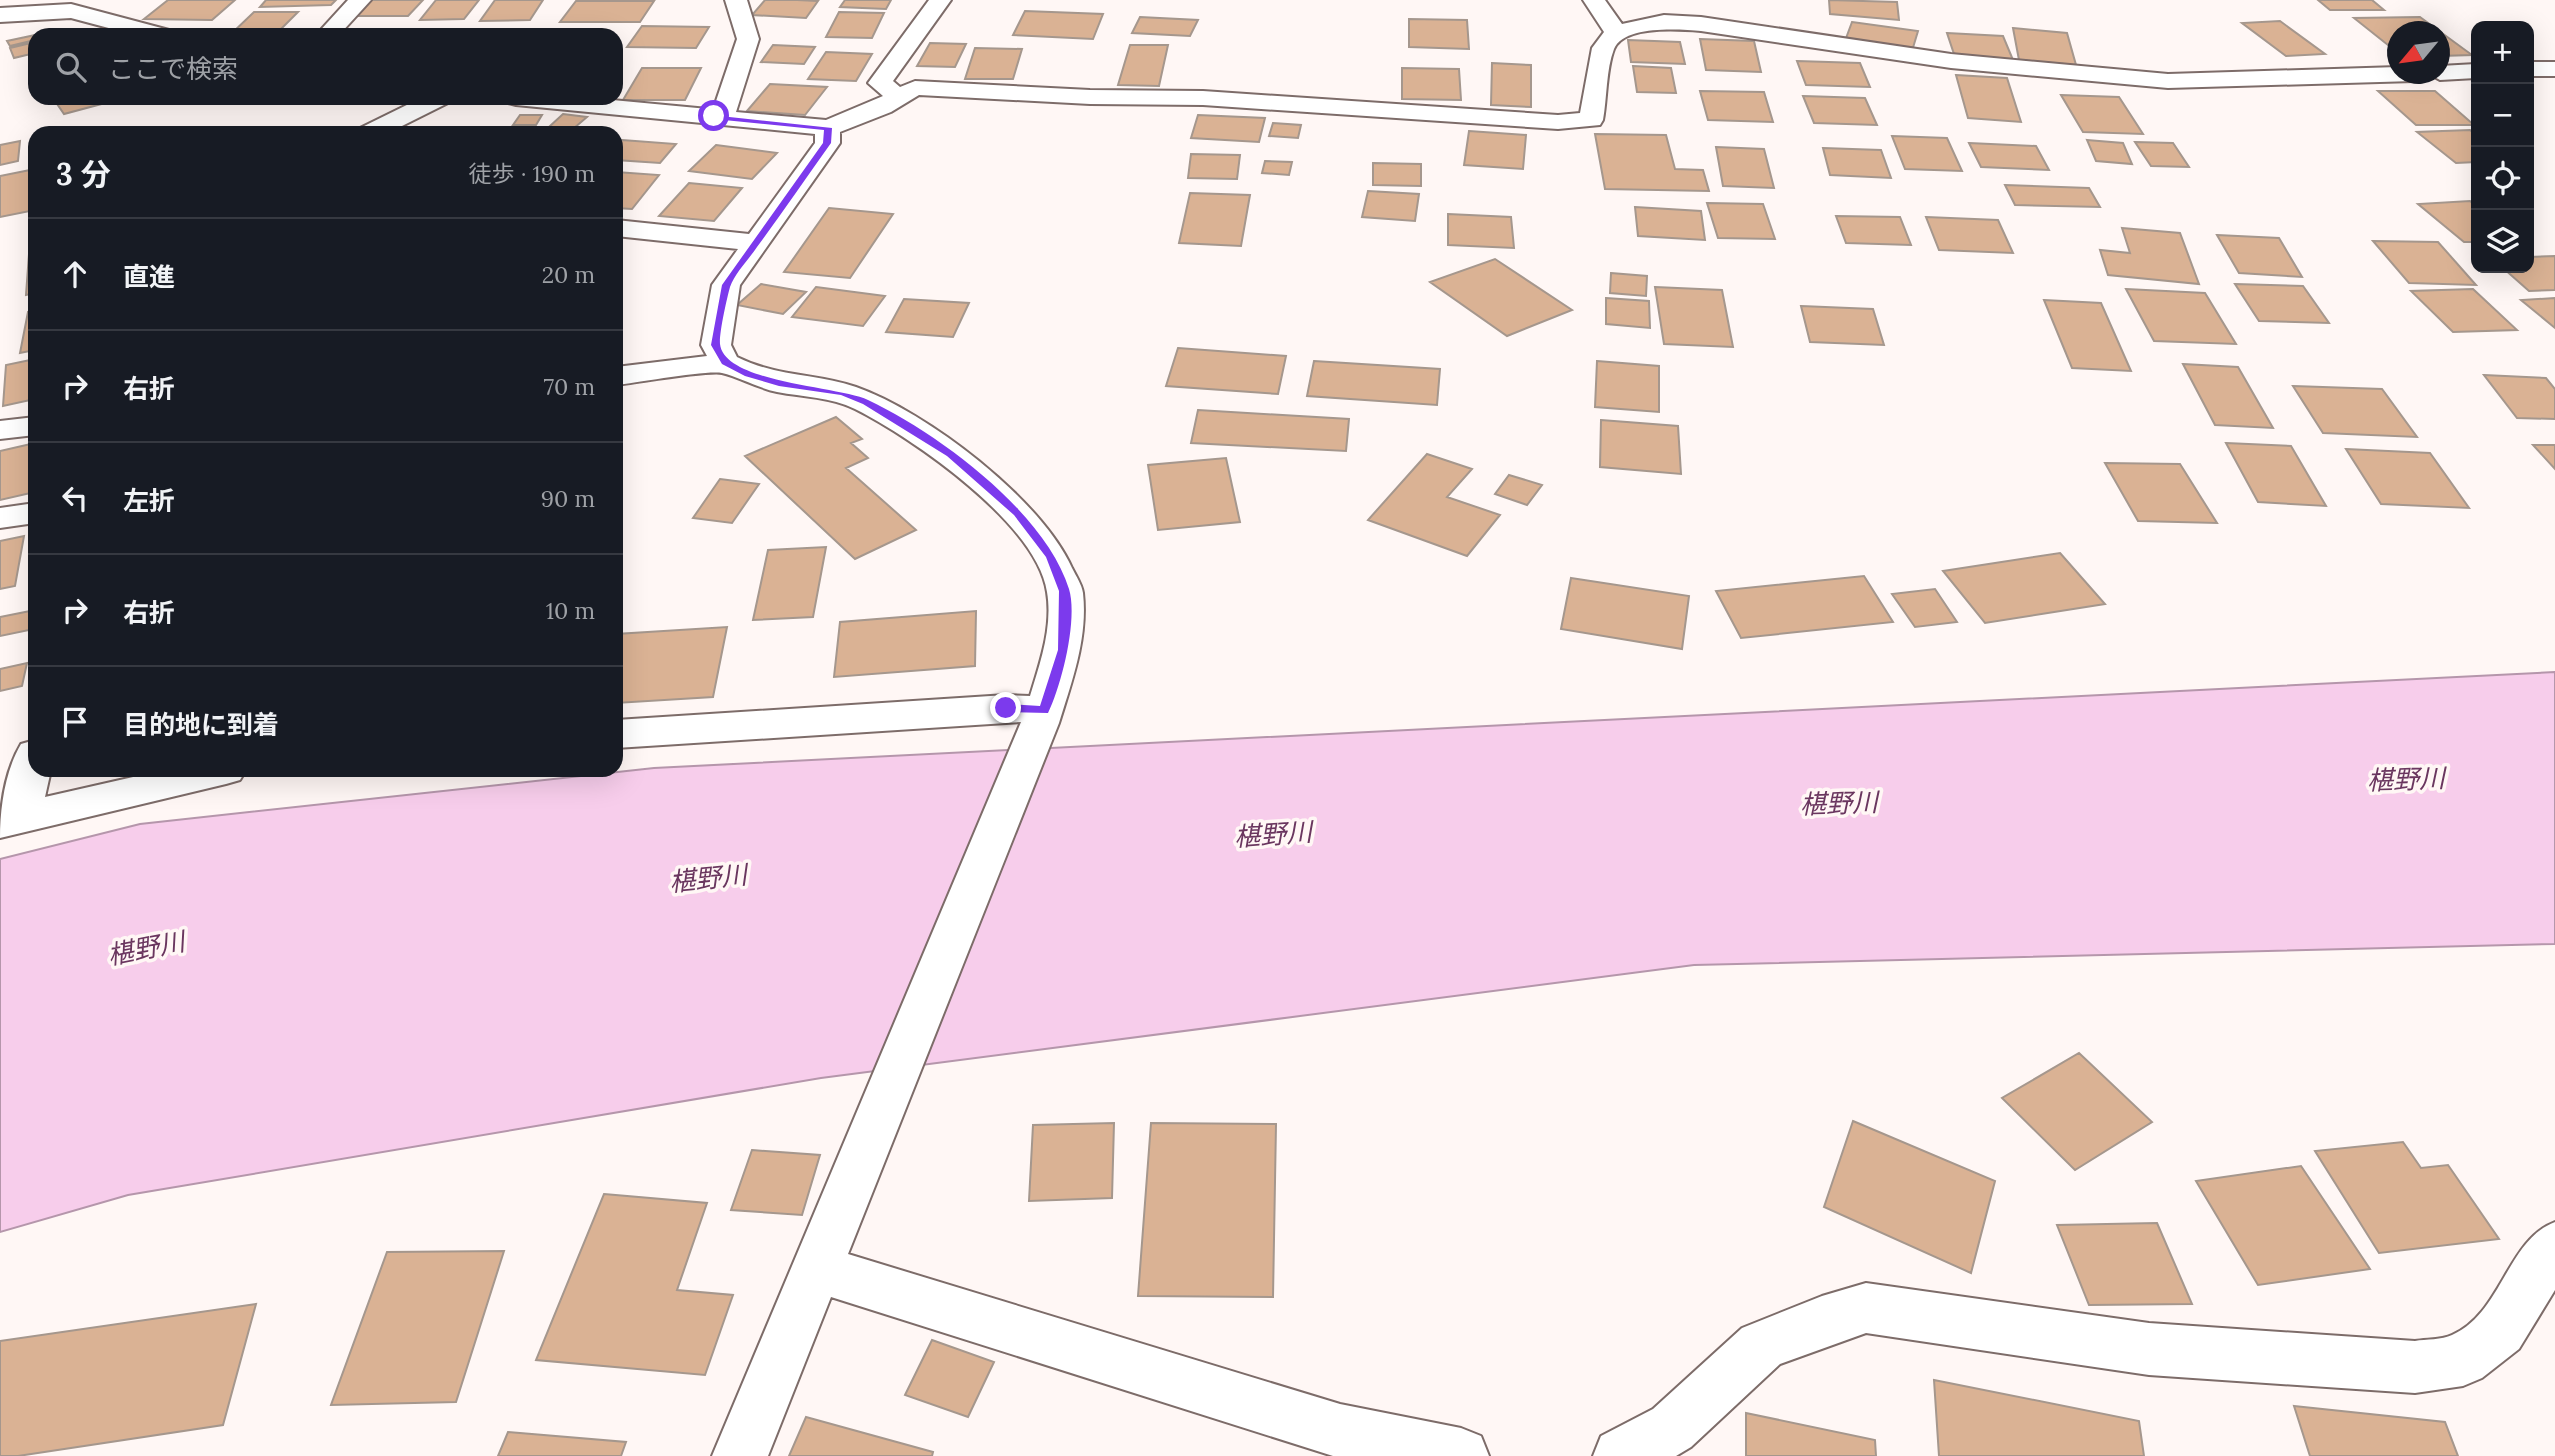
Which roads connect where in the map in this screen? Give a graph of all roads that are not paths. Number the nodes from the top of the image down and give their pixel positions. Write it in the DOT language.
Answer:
graph roads {
  1 [pos="360,0"];
  2 [pos="736,0"];
  3 [pos="940,0"];
  4 [pos="1594,0"];
  5 [pos="135,7"];
  6 [pos="0,15"];
  7 [pos="114,22"];
  8 [pos="136,28"];
  9 [pos="334,28"];
  10 [pos="1616,32"];
  11 [pos="2534,69"];
  12 [pos="2555,69"];
  13 [pos="2471,71"];
  14 [pos="2450,72"];
  15 [pos="2387,75"];
  16 [pos="900,97"];
  17 [pos="426,105"];
  18 [pos="593,105"];
  19 [pos="714,116"];
  20 [pos="383,126"];
  21 [pos="828,128"];
  22 [pos="623,229"];
  23 [pos="756,243"];
  24 [pos="725,363"];
  25 [pos="623,375"];
  26 [pos="28,427"];
  27 [pos="0,430"];
  28 [pos="28,514"];
  29 [pos="0,518"];
  30 [pos="1042,716"];
  31 [pos="623,734"];
  32 [pos="28,772"];
  33 [pos="196,777"];
  34 [pos="10,820"];
  35 [pos="2555,1245"];
  36 [pos="816,1268"];
  37 [pos="740,1456"];
  38 [pos="1461,1456"];
  39 [pos="1621,1456"];
  1 -- 9 [label="street"];
  2 -- 19 [label="street"];
  3 -- 16 [label="street"];
  4 -- 10 [label="street"];
  5 -- 7 [label="street"];
  6 -- 7 [label="street"];
  7 -- 8 [label="street"];
  10 -- 15 [label="street"];
  10 -- 16 [label="street"];
  11 -- 12 [label="street"];
  13 -- 14 [label="street"];
  16 -- 21 [label="street"];
  17 -- 20 [label="street"];
  18 -- 19 [label="street"];
  19 -- 21 [label="street"];
  21 -- 23 [label="street"];
  22 -- 23 [label="street"];
  23 -- 24 [label="street"];
  24 -- 25 [label="street"];
  24 -- 30 [label="street"];
  26 -- 27 [label="street"];
  28 -- 29 [label="street"];
  30 -- 31 [label="street"];
  30 -- 36 [label="street"];
  32 -- 34 [label="street"];
  33 -- 34 [label="street"];
  35 -- 39 [label="street"];
  36 -- 37 [label="street"];
  36 -- 38 [label="street"];
}
